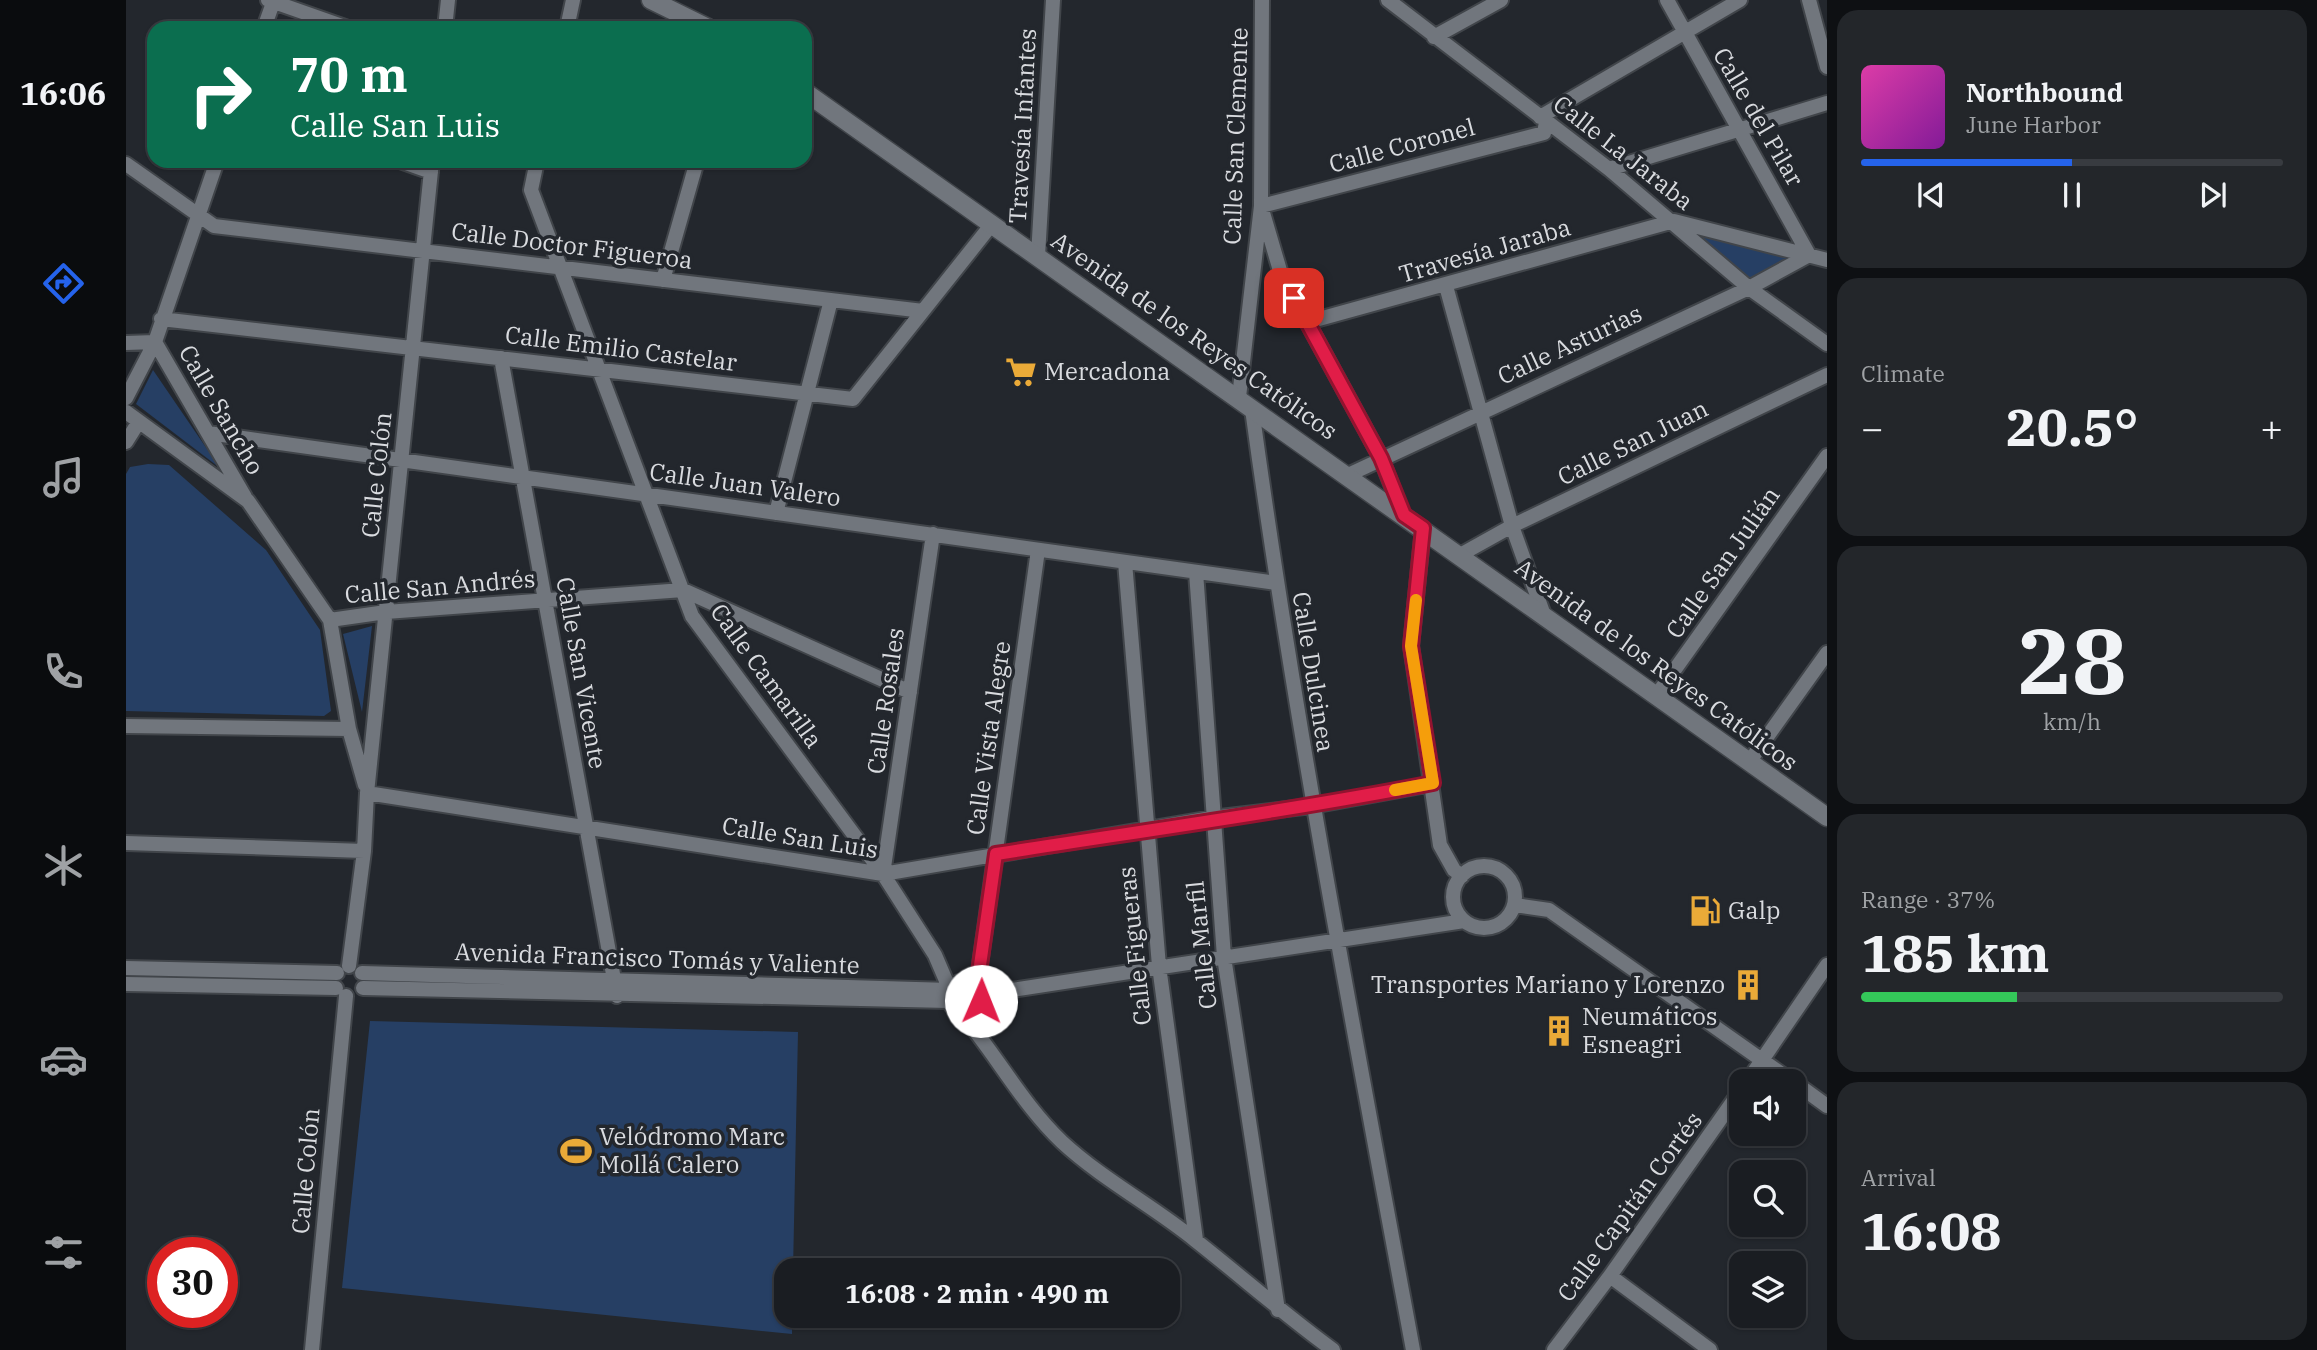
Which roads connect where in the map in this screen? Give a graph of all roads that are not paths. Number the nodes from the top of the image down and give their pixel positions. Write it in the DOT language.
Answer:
graph roads {
  1 [pos="448,0"];
  2 [pos="573,0"];
  3 [pos="651,0"];
  4 [pos="1053,0"];
  5 [pos="1262,0"];
  6 [pos="1388,0"];
  7 [pos="1501,0"];
  8 [pos="1667,0"];
  9 [pos="1741,0"];
  10 [pos="1809,0"];
  11 [pos="271,1"];
  12 [pos="266,21"];
  13 [pos="328,21"];
  14 [pos="446,21"];
  15 [pos="568,21"];
  16 [pos="694,21"];
  17 [pos="1684,33"];
  18 [pos="1434,37"];
  19 [pos="1827,68"];
  20 [pos="812,97"];
  21 [pos="1827,103"];
  22 [pos="1543,120"];
  23 [pos="1740,129"];
  24 [pos="126,164"];
  25 [pos="215,168"];
  26 [pos="431,168"];
  27 [pos="536,168"];
  28 [pos="695,168"];
  29 [pos="1609,169"];
  30 [pos="1261,206"];
  31 [pos="198,215"];
  32 [pos="1674,221"];
  33 [pos="992,224"];
  34 [pos="423,251"];
  35 [pos="1810,255"];
  36 [pos="1038,256"];
  37 [pos="1827,260"];
  38 [pos="561,268"];
  39 [pos="663,280"];
  40 [pos="1446,286"];
  41 [pos="1749,288"];
  42 [pos="831,300"];
  43 [pos="923,311"];
  44 [pos="161,319"];
  45 [pos="1308,322"];
  46 [pos="155,342"];
  47 [pos="126,343"];
  48 [pos="1827,344"];
  49 [pos="413,348"];
  50 [pos="501,358"];
  51 [pos="600,370"];
  52 [pos="1827,375"];
  53 [pos="807,394"];
  54 [pos="126,398"];
  55 [pos="1246,403"];
  56 [pos="1482,410"];
  57 [pos="126,412"];
  58 [pos="138,423"];
  59 [pos="208,433"];
  60 [pos="126,442"];
  61 [pos="1827,456"];
  62 [pos="1381,458"];
  63 [pos="401,459"];
  64 [pos="522,475"];
  65 [pos="1348,475"];
  66 [pos="646,495"];
  67 [pos="248,501"];
  68 [pos="776,513"];
  69 [pos="1404,515"];
  70 [pos="1512,526"];
  71 [pos="1423,528"];
  72 [pos="933,534"];
  73 [pos="1038,550"];
  74 [pos="1460,555"];
  75 [pos="1125,562"];
  76 [pos="1196,572"];
  77 [pos="1276,583"];
  78 [pos="682,590"];
  79 [pos="545,601"];
  80 [pos="386,612"];
  81 [pos="1544,615"];
  82 [pos="330,620"];
  83 [pos="1827,653"];
  84 [pos="910,692"];
  85 [pos="1656,696"];
  86 [pos="126,726"];
  87 [pos="349,729"];
  88 [pos="1749,762"];
  89 [pos="1433,783"];
  90 [pos="367,793"];
  91 [pos="1312,806"];
  92 [pos="1827,817"];
  93 [pos="1212,818"];
  94 [pos="587,827"];
  95 [pos="1146,830"];
  96 [pos="126,843"];
  97 [pos="364,851"];
  98 [pos="996,854"];
  99 [pos="883,874"];
  100 [pos="1462,876"];
  101 [pos="1515,905"];
  102 [pos="1464,921"];
  103 [pos="1338,941"];
  104 [pos="935,956"];
  105 [pos="1224,957"];
  106 [pos="1827,965"];
  107 [pos="1159,966"];
  108 [pos="126,968"];
  109 [pos="346,979"];
  110 [pos="614,980"];
  111 [pos="975,982"];
  112 [pos="126,984"];
  113 [pos="1005,991"];
  114 [pos="617,996"];
  115 [pos="950,996"];
  116 [pos="979,1005"];
  117 [pos="960,1012"];
  118 [pos="985,1041"];
  119 [pos="1763,1060"];
  120 [pos="1756,1069"];
  121 [pos="1775,1069"];
  122 [pos="1806,1091"];
  123 [pos="1827,1106"];
  124 [pos="1729,1107"];
  125 [pos="1196,1240"];
  126 [pos="1610,1276"];
  127 [pos="1278,1310"];
  128 [pos="312,1350"];
  129 [pos="1333,1350"];
  130 [pos="1413,1350"];
  131 [pos="1554,1350"];
  132 [pos="1710,1350"];
  1 -- 14 [label="street"];
  2 -- 15 [label="street"];
  3 -- 16 [label="street"];
  4 -- 36 [label="street, Travesía Infantes"];
  5 -- 30 [label="street, Calle San Clemente"];
  6 -- 18 [label="street, Calle La Jaraba"];
  7 -- 18 [label="street"];
  8 -- 17 [label="street, Calle del Pilar"];
  9 -- 17 [label="street, Calle Coronel"];
  10 -- 19 [label="street"];
  11 -- 12 [label="street"];
  11 -- 13 [label="street"];
  17 -- 22 [label="street, Calle Coronel"];
  17 -- 23 [label="street, Calle del Pilar"];
  18 -- 22 [label="street, Calle La Jaraba"];
  20 -- 33 [label="street, Avenida de los Reyes Católicos"];
  21 -- 23 [label="street"];
  22 -- 29 [label="street, Calle La Jaraba"];
  22 -- 30 [label="street, Calle Coronel"];
  23 -- 29 [label="street"];
  23 -- 35 [label="street, Calle del Pilar"];
  24 -- 31 [label="street"];
  25 -- 31 [label="street"];
  26 -- 34 [label="street, Calle Colón"];
  27 -- 38 [label="street, Calle Camarilla"];
  28 -- 39 [label="street"];
  29 -- 32 [label="street, Calle La Jaraba"];
  30 -- 45 [label="street"];
  30 -- 55 [label="street, Calle San Clemente"];
  31 -- 34 [label="street, Calle Doctor Figueroa"];
  31 -- 44 [label="street"];
  32 -- 35 [label="street"];
  32 -- 40 [label="street, Travesía Jaraba"];
  32 -- 41 [label="street, Calle La Jaraba"];
  33 -- 36 [label="street, Avenida de los Reyes Católicos"];
  33 -- 43 [label="street, Calle Emilio Castelar"];
  34 -- 38 [label="street, Calle Doctor Figueroa"];
  34 -- 49 [label="street, Calle Colón"];
  35 -- 37 [label="street"];
  35 -- 41 [label="street, Calle Asturias"];
  36 -- 55 [label="street, Avenida de los Reyes Católicos"];
  38 -- 39 [label="street, Calle Doctor Figueroa"];
  38 -- 51 [label="street, Calle Camarilla"];
  39 -- 42 [label="street, Calle Doctor Figueroa"];
  40 -- 45 [label="street, Travesía Jaraba"];
  40 -- 56 [label="street"];
  41 -- 48 [label="street, Calle La Jaraba"];
  41 -- 56 [label="street, Calle Asturias"];
  42 -- 43 [label="street, Calle Doctor Figueroa"];
  42 -- 53 [label="street"];
  43 -- 53 [label="street, Calle Emilio Castelar"];
  44 -- 46 [label="street"];
  44 -- 49 [label="street, Calle Emilio Castelar"];
  45 -- 62 [label="street"];
  46 -- 47 [label="street"];
  46 -- 54 [label="street"];
  46 -- 59 [label="street, Calle Sancho"];
  49 -- 50 [label="street, Calle Emilio Castelar"];
  49 -- 63 [label="street, Calle Colón"];
  50 -- 51 [label="street, Calle Emilio Castelar"];
  50 -- 64 [label="street, Calle San Vicente"];
  51 -- 53 [label="street, Calle Emilio Castelar"];
  51 -- 66 [label="street, Calle Camarilla"];
  52 -- 70 [label="street, Calle San Juan"];
  53 -- 68 [label="street"];
  55 -- 65 [label="street, Avenida de los Reyes Católicos"];
  55 -- 77 [label="street, Calle Dulcinea"];
  56 -- 62 [label="street, Calle Asturias"];
  56 -- 70 [label="street"];
  57 -- 58 [label="street, Calle Sancho"];
  58 -- 60 [label="street"];
  58 -- 67 [label="street, Calle Sancho"];
  59 -- 63 [label="street, Calle Juan Valero"];
  59 -- 67 [label="street, Calle Sancho"];
  61 -- 85 [label="street, Calle San Julián"];
  62 -- 65 [label="street, Calle Asturias"];
  62 -- 69 [label="street"];
  63 -- 64 [label="street, Calle Juan Valero"];
  63 -- 80 [label="street, Calle Colón"];
  64 -- 66 [label="street, Calle Juan Valero"];
  64 -- 79 [label="street, Calle San Vicente"];
  65 -- 69 [label="street, Avenida de los Reyes Católicos"];
  66 -- 68 [label="street, Calle Juan Valero"];
  66 -- 78 [label="street, Calle Camarilla"];
  67 -- 82 [label="street, Calle Sancho"];
  68 -- 72 [label="street, Calle Juan Valero"];
  69 -- 71 [label="street, Avenida de los Reyes Católicos"];
  70 -- 74 [label="street, Calle San Juan"];
  70 -- 81 [label="street"];
  71 -- 74 [label="street, Avenida de los Reyes Católicos"];
  71 -- 89 [label="street"];
  72 -- 73 [label="street, Calle Juan Valero"];
  72 -- 84 [label="street, Calle Rosales"];
  73 -- 75 [label="street, Calle Juan Valero"];
  73 -- 98 [label="street, Calle Vista Alegre"];
  74 -- 81 [label="street, Avenida de los Reyes Católicos"];
  75 -- 76 [label="street, Calle Juan Valero"];
  75 -- 95 [label="street, Calle Figueras"];
  76 -- 77 [label="street, Calle Juan Valero"];
  76 -- 93 [label="street, Calle Marfil"];
  77 -- 91 [label="street, Calle Dulcinea"];
  78 -- 79 [label="street, Calle San Andrés"];
  78 -- 84 [label="street, Calle San Andrés"];
  78 -- 99 [label="street, Calle Camarilla"];
  79 -- 80 [label="street, Calle San Andrés"];
  79 -- 94 [label="street, Calle San Vicente"];
  80 -- 82 [label="street, Calle San Andrés"];
  80 -- 90 [label="street, Calle Colón"];
  81 -- 85 [label="street, Avenida de los Reyes Católicos"];
  82 -- 87 [label="street, Calle Sancho"];
  83 -- 88 [label="street"];
  84 -- 99 [label="street, Calle Rosales"];
  85 -- 88 [label="street, Avenida de los Reyes Católicos"];
  86 -- 87 [label="street"];
  87 -- 90 [label="street, Calle Colón"];
  88 -- 92 [label="street, Avenida de los Reyes Católicos"];
  89 -- 91 [label="street, Calle San Luis"];
  89 -- 100 [label="street"];
  90 -- 94 [label="street, Calle San Luis"];
  90 -- 97 [label="street, Calle Colón"];
  91 -- 93 [label="street, Calle San Luis"];
  91 -- 103 [label="street, Calle Dulcinea"];
  93 -- 95 [label="street, Calle San Luis"];
  93 -- 105 [label="street, Calle Marfil"];
  94 -- 99 [label="street, Calle San Luis"];
  94 -- 110 [label="street, Calle San Vicente"];
  95 -- 98 [label="street, Calle San Luis"];
  95 -- 107 [label="street, Calle Figueras"];
  96 -- 97 [label="street"];
  97 -- 109 [label="street, Calle Colón"];
  98 -- 99 [label="street, Calle San Luis"];
  98 -- 111 [label="street, Calle Vista Alegre"];
  99 -- 104 [label="street, Calle Camarilla"];
  100 -- 101 [label="street"];
  100 -- 102 [label="street"];
  101 -- 102 [label="street"];
  101 -- 119 [label="street"];
  102 -- 103 [label="street"];
  103 -- 105 [label="street"];
  103 -- 130 [label="street, Calle Dulcinea"];
  104 -- 111 [label="street, Calle Camarilla"];
  104 -- 115 [label="street, Calle Camarilla"];
  105 -- 107 [label="street"];
  105 -- 127 [label="street, Calle Marfil"];
  106 -- 119 [label="street"];
  107 -- 113 [label="street"];
  107 -- 125 [label="street, Calle Figueras"];
  108 -- 109 [label="street, Avenida Francisco Tomás y Valiente"];
  109 -- 110 [label="street, Avenida Francisco Tomás y Valiente"];
  109 -- 112 [label="street, Avenida Francisco Tomás y Valiente"];
  109 -- 114 [label="street, Avenida Francisco Tomás y Valiente"];
  109 -- 128 [label="street, Calle Colón"];
  110 -- 114 [label="street, Calle San Vicente"];
  110 -- 115 [label="street, Avenida Francisco Tomás y Valiente"];
  111 -- 113 [label="street"];
  111 -- 115 [label="street"];
  111 -- 116 [label="street"];
  113 -- 116 [label="street"];
  114 -- 115 [label="street, Avenida Francisco Tomás y Valiente"];
  115 -- 117 [label="street"];
  116 -- 117 [label="street"];
  116 -- 118 [label="street"];
  117 -- 118 [label="street"];
  118 -- 125 [label="street"];
  119 -- 120 [label="street"];
  119 -- 121 [label="street"];
  122 -- 123 [label="street"];
  124 -- 126 [label="street, Calle Capitán Cortés"];
  125 -- 127 [label="street"];
  126 -- 131 [label="street, Calle Capitán Cortés"];
  126 -- 132 [label="street"];
  127 -- 129 [label="street"];
}
